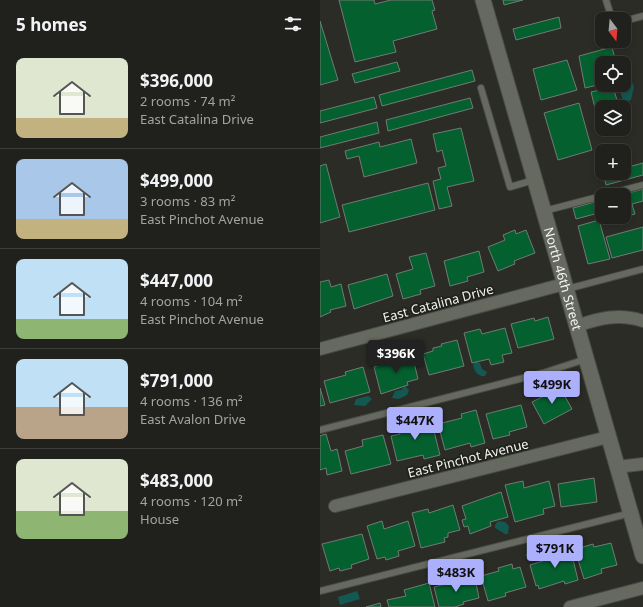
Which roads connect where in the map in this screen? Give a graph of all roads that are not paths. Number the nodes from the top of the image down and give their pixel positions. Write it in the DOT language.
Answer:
graph roads {
  1 [pos="483,0"];
  2 [pos="606,0"];
  3 [pos="610,12"];
  4 [pos="643,16"];
  5 [pos="631,19"];
  6 [pos="480,88"];
  7 [pos="534,180"];
  8 [pos="643,185"];
  9 [pos="631,188"];
  10 [pos="595,197"];
  11 [pos="544,211"];
  12 [pos="643,269"];
  13 [pos="565,287"];
  14 [pos="643,321"];
  15 [pos="576,326"];
  16 [pos="320,349"];
  17 [pos="586,359"];
  18 [pos="320,430"];
  19 [pos="608,437"];
  20 [pos="643,464"];
  21 [pos="617,467"];
  22 [pos="336,506"];
  23 [pos="630,512"];
  24 [pos="643,556"];
  25 [pos="643,588"];
  26 [pos="320,591"];
  27 [pos="570,607"];
  1 -- 7 [label="street, North 46th Street"];
  2 -- 3 [label="lane"];
  4 -- 5 [label="lane"];
  6 -- 7 [label="lane"];
  7 -- 11 [label="street, North 46th Street"];
  8 -- 9 [label="lane"];
  10 -- 11 [label="lane"];
  11 -- 13 [label="street, North 46th Street"];
  12 -- 13 [label="lane"];
  13 -- 15 [label="street, North 46th Street"];
  13 -- 16 [label="street, East Catalina Drive"];
  14 -- 15 [label="street"];
  15 -- 17 [label="street, North 46th Street"];
  17 -- 18 [label="lane"];
  17 -- 19 [label="street, North 46th Street"];
  19 -- 21 [label="street, North 46th Street"];
  19 -- 22 [label="street, East Pinchot Avenue"];
  20 -- 21 [label="street"];
  21 -- 23 [label="street, North 46th Street"];
  23 -- 24 [label="street, North 46th Street"];
  23 -- 26 [label="lane"];
  25 -- 27 [label="street"];
}
